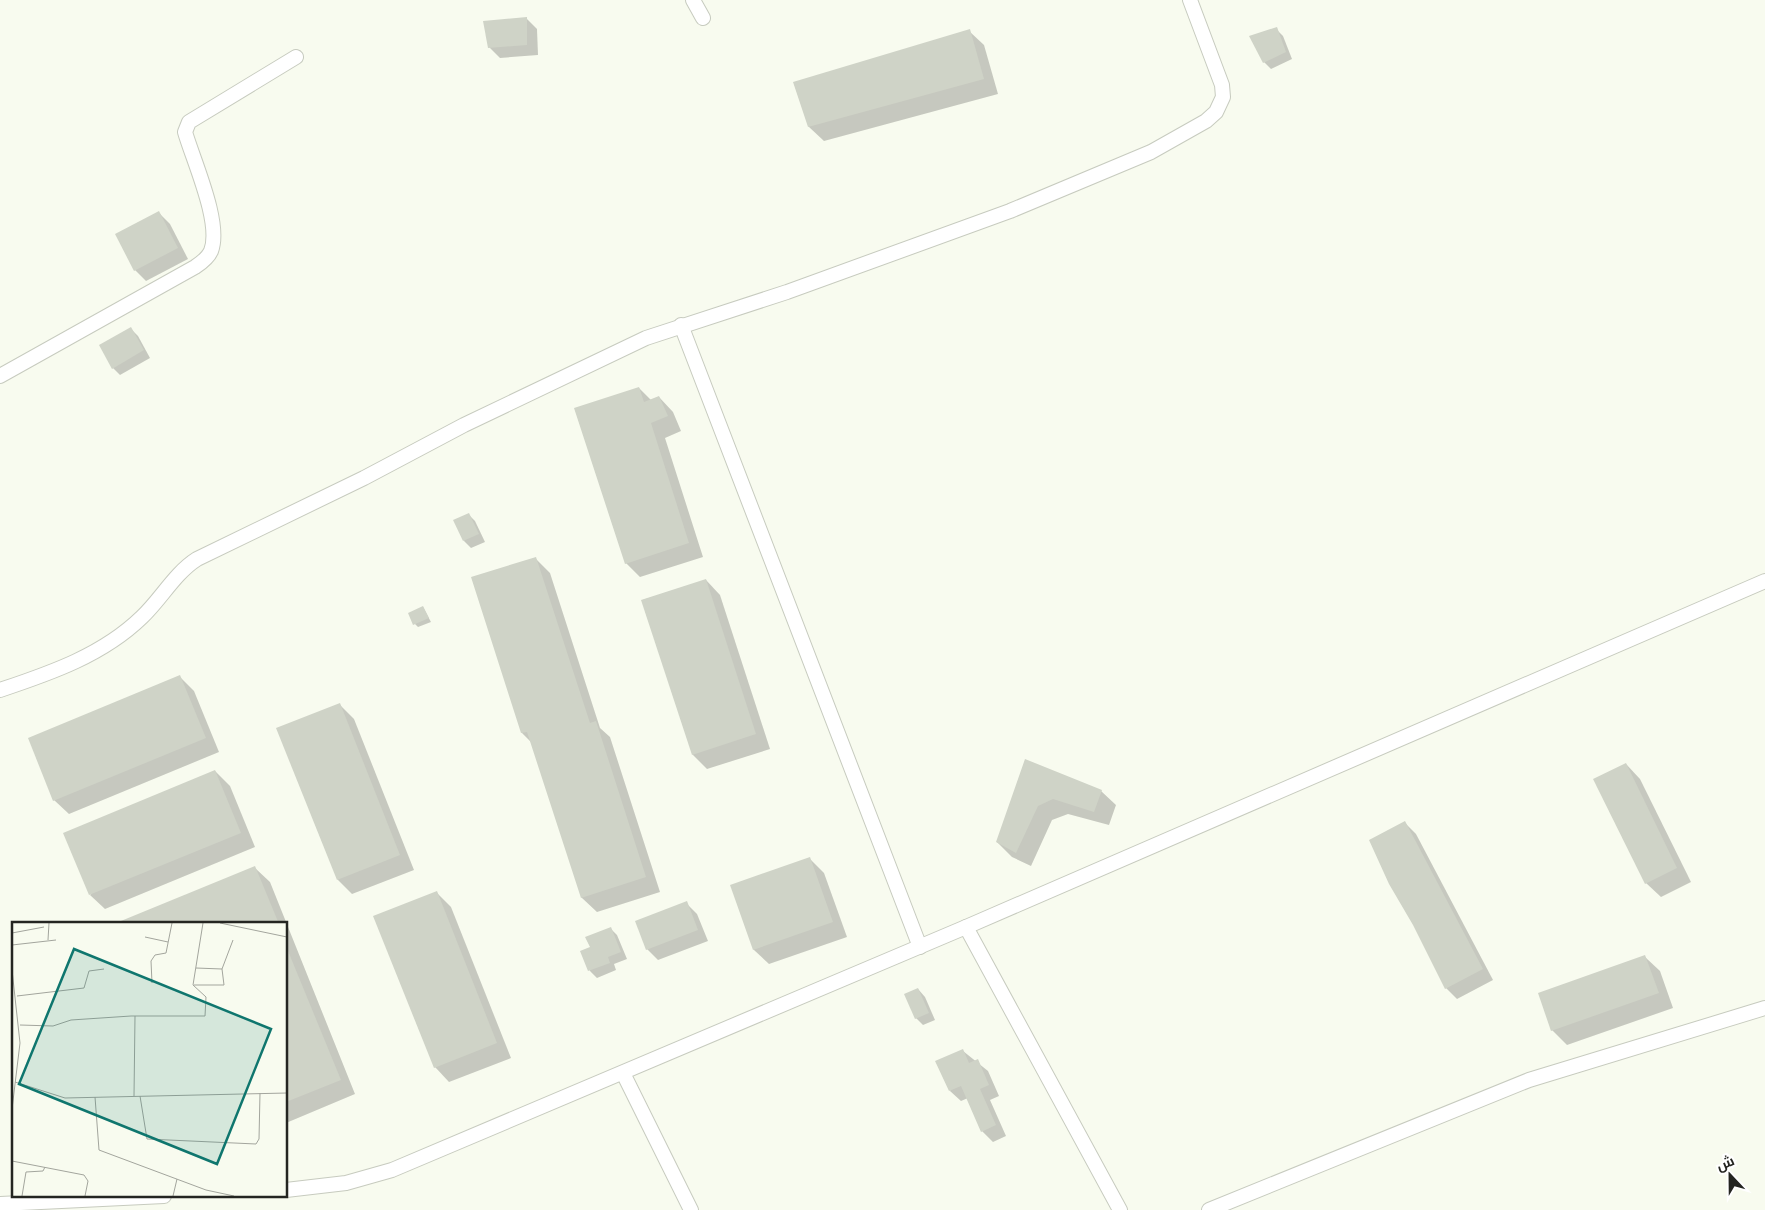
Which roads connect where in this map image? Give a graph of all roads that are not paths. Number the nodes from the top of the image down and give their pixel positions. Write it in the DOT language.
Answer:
graph roads {
  1 [pos="694,0"];
  2 [pos="1190,0"];
  3 [pos="703,18"];
  4 [pos="296,57"];
  5 [pos="681,325"];
  6 [pos="0,376"];
  7 [pos="1765,581"];
  8 [pos="0,690"];
  9 [pos="966,928"];
  10 [pos="920,947"];
  11 [pos="1765,1008"];
  12 [pos="623,1073"];
  13 [pos="288,1190"];
  14 [pos="123,1198"];
  15 [pos="0,1204"];
  16 [pos="690,1210"];
  17 [pos="1120,1210"];
  18 [pos="1209,1210"];
  1 -- 3 [label="street"];
  2 -- 5 [label="street"];
  4 -- 6 [label="street"];
  5 -- 8 [label="street"];
  5 -- 10 [label="street"];
  7 -- 9 [label="street"];
  9 -- 10 [label="street"];
  9 -- 17 [label="street"];
  10 -- 12 [label="street"];
  11 -- 18 [label="street"];
  12 -- 13 [label="street"];
  12 -- 16 [label="street"];
  14 -- 15 [label="street"];
}
